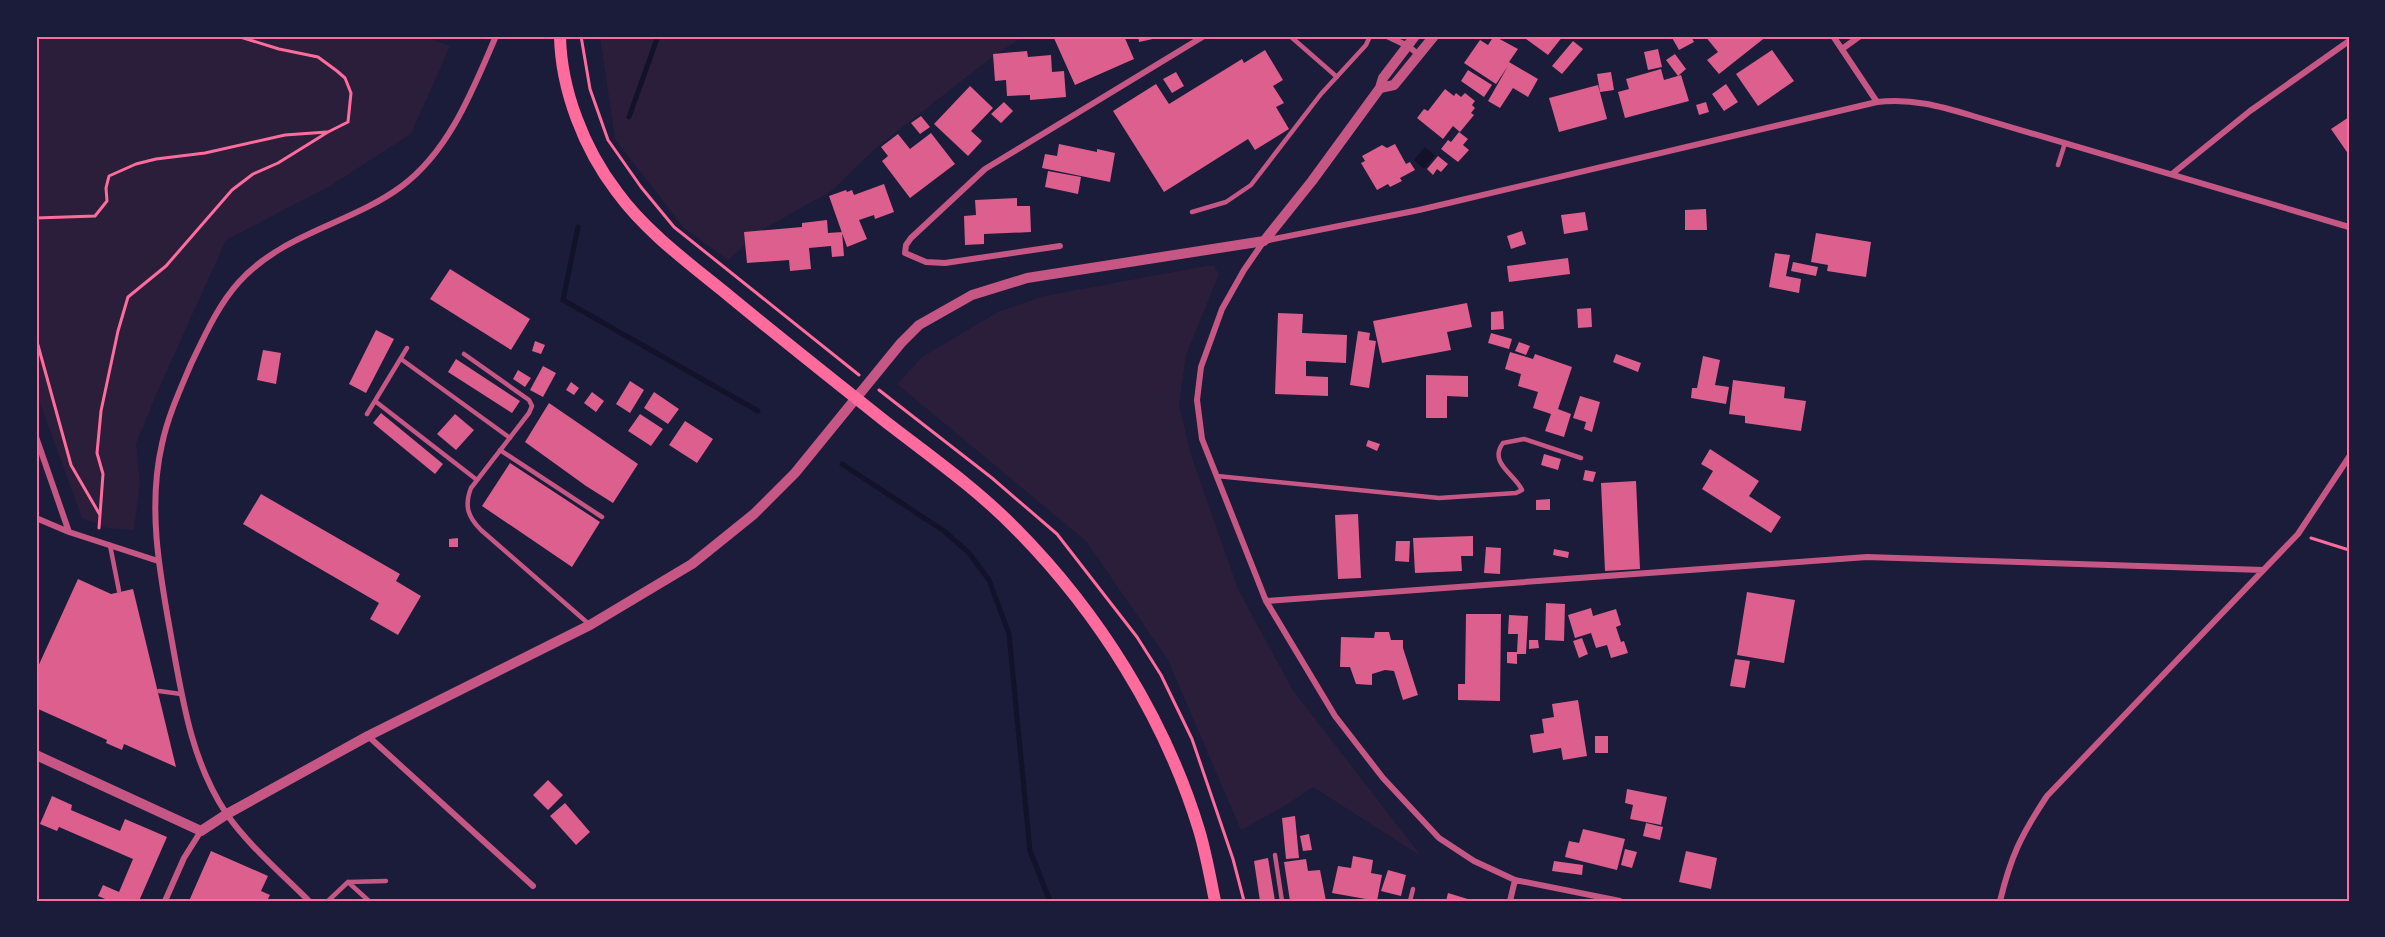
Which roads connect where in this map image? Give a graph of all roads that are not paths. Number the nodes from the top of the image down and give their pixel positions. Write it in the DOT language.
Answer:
graph roads {
  1 [pos="496,36"];
  2 [pos="560,36"];
  3 [pos="1204,36"];
  4 [pos="1290,36"];
  5 [pos="1371,36"];
  6 [pos="1388,36"];
  7 [pos="1415,36"];
  8 [pos="1434,36"];
  9 [pos="1833,36"];
  10 [pos="1860,36"];
  11 [pos="2349,41"];
  12 [pos="1407,46"];
  13 [pos="1842,49"];
  14 [pos="1419,55"];
  15 [pos="1337,77"];
  16 [pos="1380,88"];
  17 [pos="1876,102"];
  18 [pos="2065,143"];
  19 [pos="2058,165"];
  20 [pos="2172,174"];
  21 [pos="1192,212"];
  22 [pos="2349,227"];
  23 [pos="1264,241"];
  24 [pos="1060,246"];
  25 [pos="407,348"];
  26 [pos="464,354"];
  27 [pos="401,359"];
  28 [pos="375,401"];
  29 [pos="367,414"];
  30 [pos="36,437"];
  31 [pos="510,438"];
  32 [pos="501,450"];
  33 [pos="2349,457"];
  34 [pos="1581,458"];
  35 [pos="1217,476"];
  36 [pos="477,480"];
  37 [pos="602,517"];
  38 [pos="36,518"];
  39 [pos="69,532"];
  40 [pos="110,545"];
  41 [pos="158,561"];
  42 [pos="2263,570"];
  43 [pos="119,591"];
  44 [pos="1266,601"];
  45 [pos="590,625"];
  46 [pos="159,691"];
  47 [pos="182,694"];
  48 [pos="368,736"];
  49 [pos="36,755"];
  50 [pos="227,814"];
  51 [pos="201,831"];
  52 [pos="1275,855"];
  53 [pos="1515,880"];
  54 [pos="386,881"];
  55 [pos="348,882"];
  56 [pos="533,885"];
  57 [pos="1413,889"];
  58 [pos="165,901"];
  59 [pos="309,901"];
  60 [pos="328,901"];
  61 [pos="369,901"];
  62 [pos="1215,901"];
  63 [pos="1282,901"];
  64 [pos="1410,901"];
  65 [pos="1510,901"];
  66 [pos="1620,901"];
  67 [pos="2000,901"];
  1 -- 41 [label="street"];
  2 -- 62 [label="main road"];
  3 -- 24 [label="street"];
  4 -- 15 [label="lane"];
  5 -- 15 [label="lane"];
  6 -- 12 [label="street"];
  7 -- 12 [label="street"];
  8 -- 14 [label="street"];
  9 -- 13 [label="street"];
  10 -- 13 [label="street"];
  11 -- 20 [label="street"];
  12 -- 14 [label="street"];
  12 -- 16 [label="street"];
  13 -- 17 [label="street"];
  14 -- 16 [label="street"];
  15 -- 21 [label="lane"];
  16 -- 23 [label="street"];
  17 -- 18 [label="street"];
  17 -- 23 [label="street"];
  18 -- 19 [label="lane"];
  18 -- 20 [label="street"];
  20 -- 22 [label="street"];
  23 -- 35 [label="street"];
  23 -- 45 [label="street"];
  25 -- 27 [label="lane"];
  26 -- 31 [label="lane"];
  27 -- 28 [label="lane"];
  27 -- 31 [label="lane"];
  28 -- 29 [label="lane"];
  28 -- 36 [label="lane"];
  30 -- 39 [label="street"];
  31 -- 32 [label="lane"];
  32 -- 36 [label="lane"];
  32 -- 37 [label="lane"];
  33 -- 42 [label="street"];
  34 -- 35 [label="lane"];
  35 -- 44 [label="street"];
  36 -- 45 [label="lane"];
  38 -- 39 [label="street"];
  39 -- 40 [label="street"];
  40 -- 41 [label="street"];
  40 -- 43 [label="lane"];
  41 -- 47 [label="street"];
  42 -- 44 [label="street"];
  42 -- 67 [label="street"];
  44 -- 53 [label="street"];
  45 -- 48 [label="street"];
  46 -- 47 [label="lane"];
  47 -- 50 [label="street"];
  48 -- 50 [label="street"];
  48 -- 56 [label="street"];
  49 -- 51 [label="street"];
  50 -- 51 [label="street"];
  50 -- 59 [label="street"];
  51 -- 58 [label="street"];
  52 -- 63 [label="lane"];
  53 -- 65 [label="street"];
  53 -- 66 [label="street"];
  54 -- 55 [label="lane"];
  55 -- 60 [label="lane"];
  55 -- 61 [label="lane"];
  57 -- 64 [label="lane"];
}
